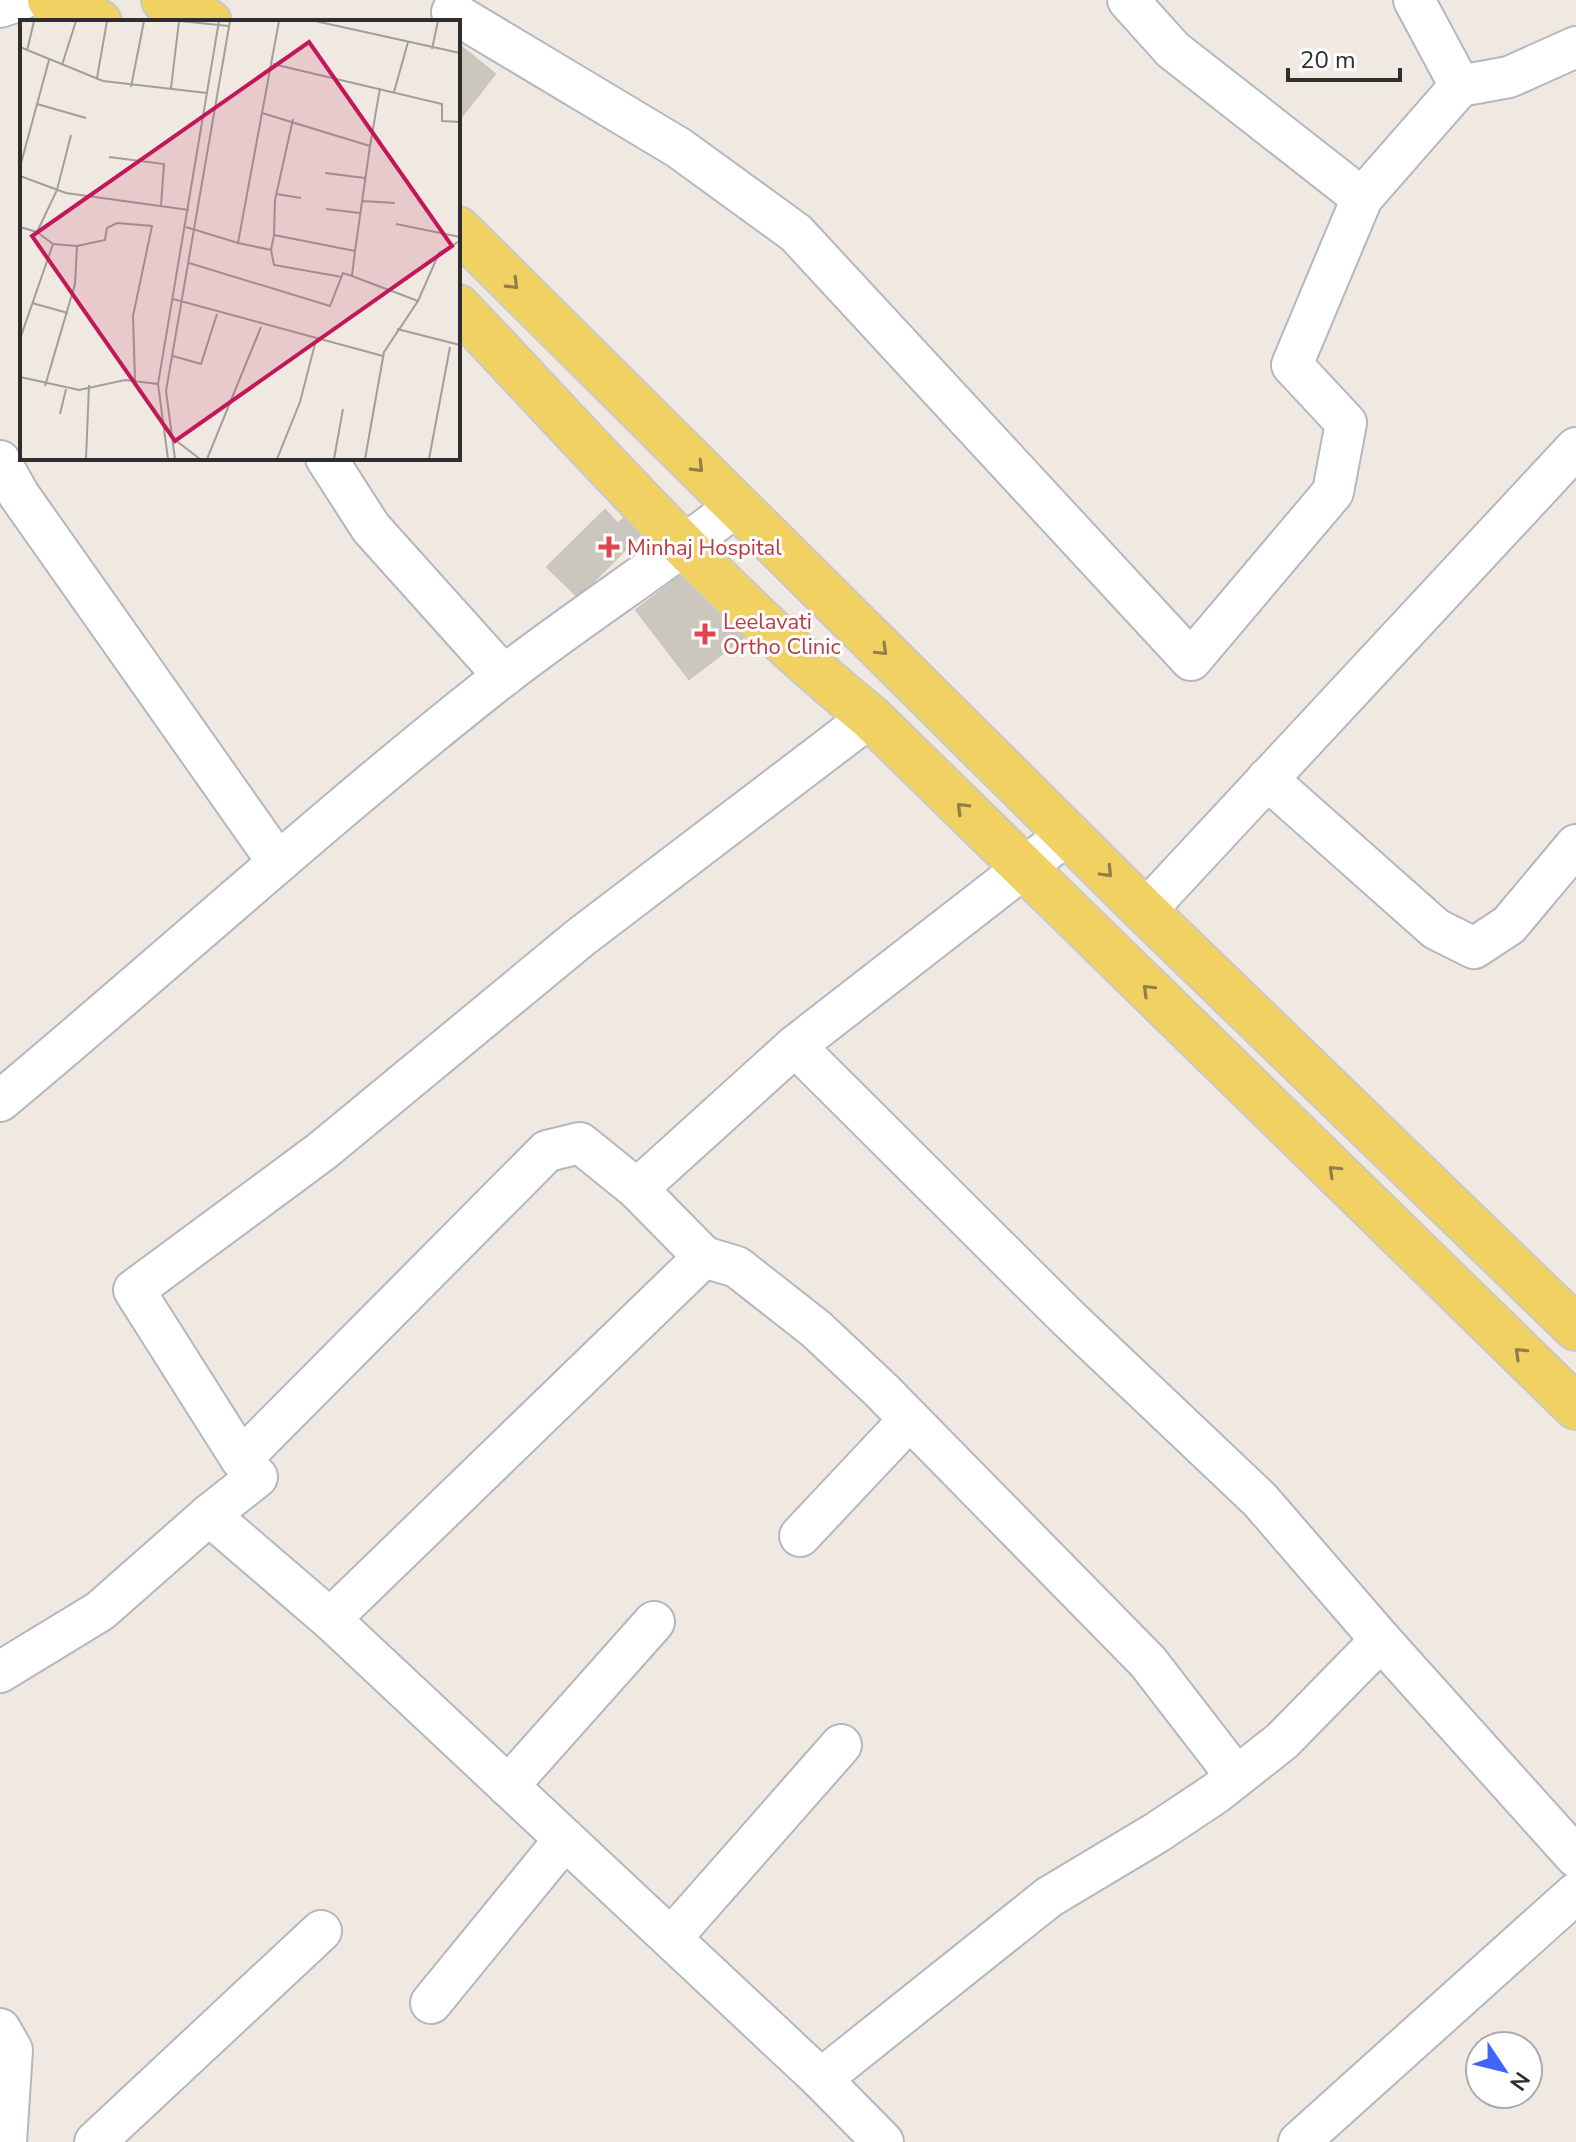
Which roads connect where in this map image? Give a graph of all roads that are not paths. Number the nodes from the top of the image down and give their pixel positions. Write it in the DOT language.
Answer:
graph roads {
  1 [pos="21,0"];
  2 [pos="50,0"];
  3 [pos="164,0"];
  4 [pos="1128,0"];
  5 [pos="1414,0"];
  6 [pos="0,7"];
  7 [pos="453,11"];
  8 [pos="95,20"];
  9 [pos="205,20"];
  10 [pos="1576,47"];
  11 [pos="1460,86"];
  12 [pos="1362,198"];
  13 [pos="460,231"];
  14 [pos="460,309"];
  15 [pos="1576,448"];
  16 [pos="327,460"];
  17 [pos="0,461"];
  18 [pos="736,506"];
  19 [pos="686,546"];
  20 [pos="504,676"];
  21 [pos="870,717"];
  22 [pos="1267,779"];
  23 [pos="1069,833"];
  24 [pos="1576,845"];
  25 [pos="277,861"];
  26 [pos="1022,868"];
  27 [pos="1145,911"];
  28 [pos="795,1046"];
  29 [pos="3,1093"];
  30 [pos="637,1189"];
  31 [pos="704,1257"];
  32 [pos="1576,1328"];
  33 [pos="1576,1407"];
  34 [pos="909,1420"];
  35 [pos="241,1459"];
  36 [pos="209,1515"];
  37 [pos="800,1536"];
  38 [pos="330,1619"];
  39 [pos="654,1622"];
  40 [pos="1381,1640"];
  41 [pos="0,1672"];
  42 [pos="841,1745"];
  43 [pos="1236,1776"];
  44 [pos="508,1786"];
  45 [pos="565,1839"];
  46 [pos="1576,1857"];
  47 [pos="1576,1893"];
  48 [pos="321,1931"];
  49 [pos="671,1938"];
  50 [pos="431,2003"];
  51 [pos="0,2029"];
  52 [pos="821,2079"];
  53 [pos="6,2142"];
  54 [pos="95,2142"];
  55 [pos="883,2142"];
  56 [pos="1299,2142"];
  1 -- 6 [label="street"];
  2 -- 8 [label="main road"];
  3 -- 9 [label="main road"];
  4 -- 12 [label="street"];
  5 -- 11 [label="street"];
  7 -- 12 [label="street"];
  10 -- 11 [label="street"];
  11 -- 12 [label="street"];
  13 -- 18 [label="main road, one-way"];
  14 -- 19 [label="main road"];
  15 -- 22 [label="street"];
  16 -- 20 [label="street"];
  17 -- 25 [label="street"];
  18 -- 19 [label="street"];
  18 -- 23 [label="main road, one-way"];
  19 -- 20 [label="street"];
  19 -- 21 [label="main road"];
  20 -- 25 [label="street"];
  26 -- 21 [label="main road, one-way"];
  21 -- 35 [label="street"];
  22 -- 24 [label="street"];
  22 -- 27 [label="street"];
  23 -- 26 [label="street"];
  23 -- 27 [label="main road, one-way"];
  25 -- 29 [label="street"];
  26 -- 28 [label="street"];
  33 -- 26 [label="main road, one-way"];
  27 -- 32 [label="main road"];
  28 -- 30 [label="street"];
  28 -- 40 [label="street"];
  30 -- 31 [label="street"];
  30 -- 35 [label="street"];
  31 -- 34 [label="street"];
  31 -- 38 [label="street"];
  34 -- 37 [label="street"];
  34 -- 43 [label="street"];
  35 -- 36 [label="street"];
  36 -- 38 [label="street"];
  36 -- 41 [label="street"];
  38 -- 44 [label="street"];
  39 -- 44 [label="street"];
  40 -- 43 [label="street"];
  40 -- 46 [label="street"];
  42 -- 49 [label="street"];
  43 -- 52 [label="street"];
  44 -- 45 [label="street"];
  45 -- 49 [label="street"];
  45 -- 50 [label="street"];
  47 -- 56 [label="street"];
  48 -- 54 [label="street"];
  49 -- 52 [label="street"];
  51 -- 53 [label="street"];
  52 -- 55 [label="street"];
}
